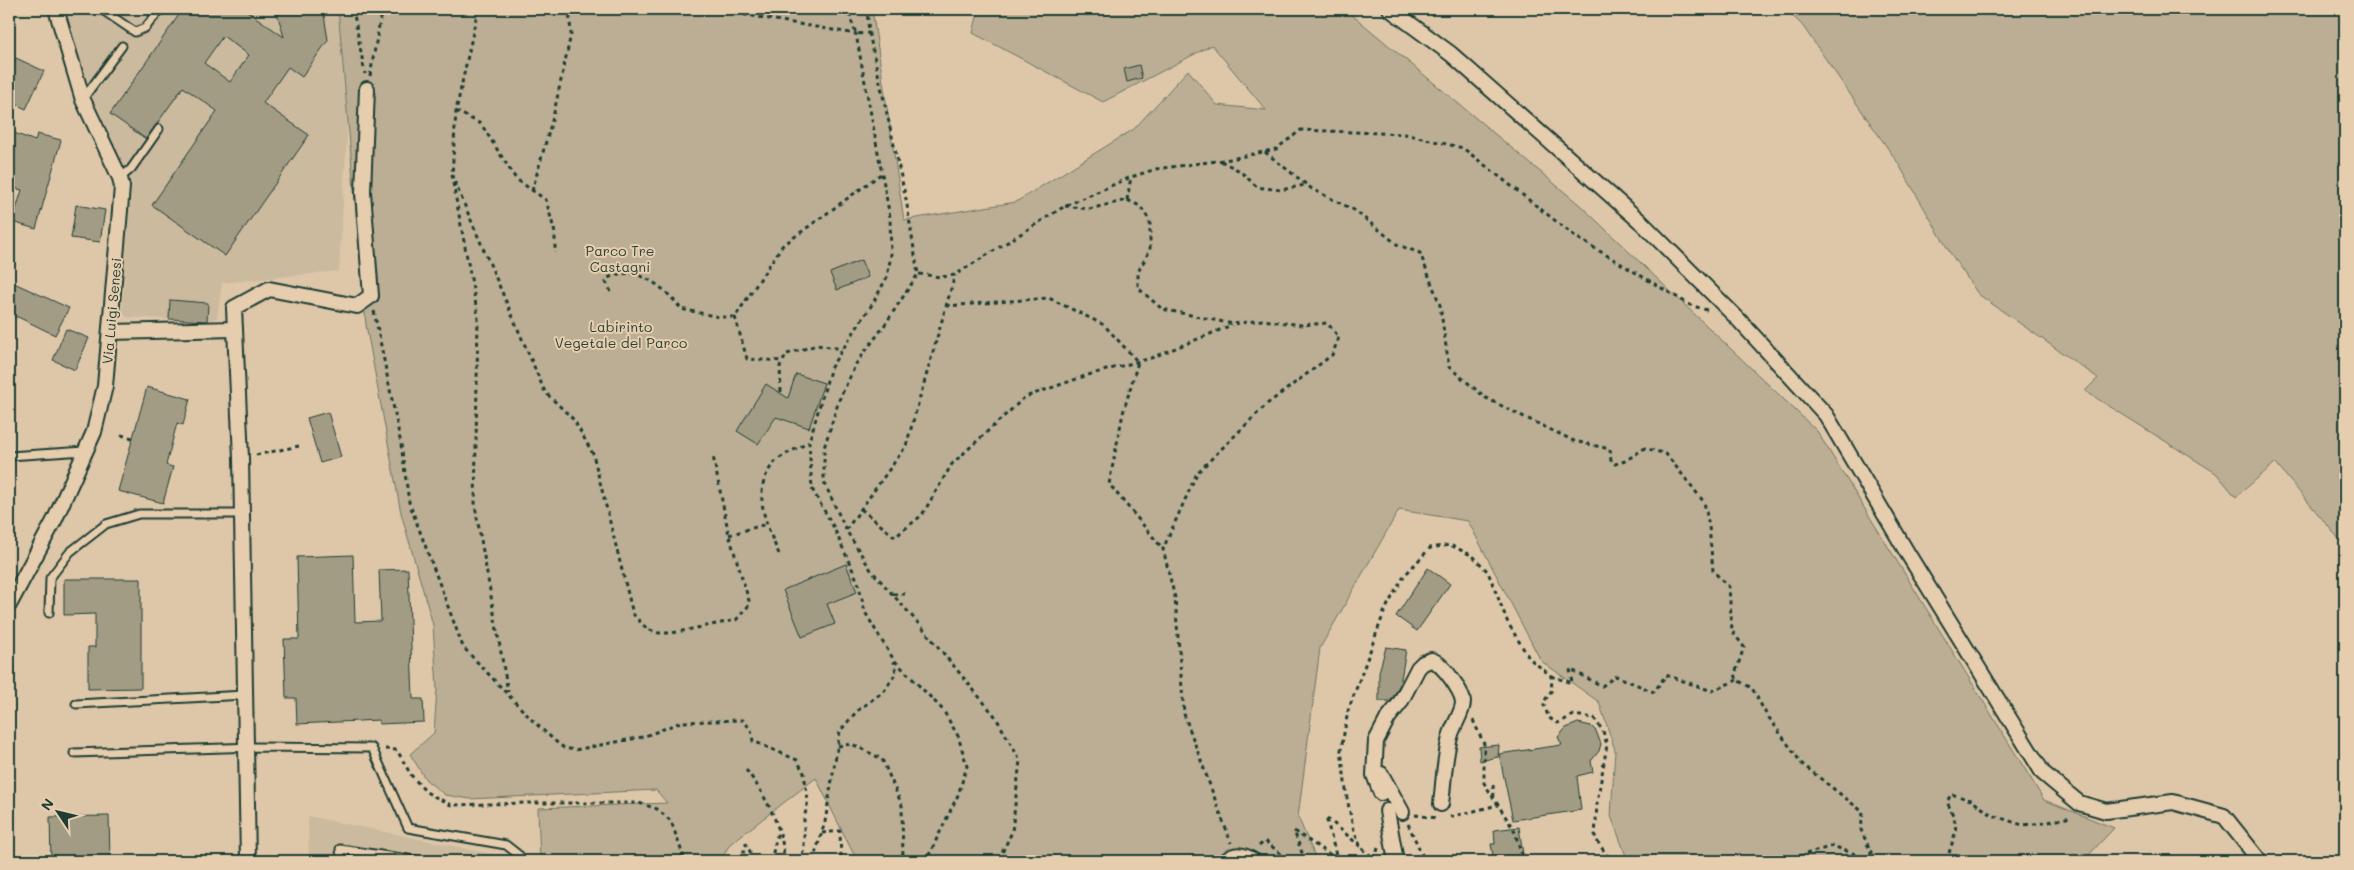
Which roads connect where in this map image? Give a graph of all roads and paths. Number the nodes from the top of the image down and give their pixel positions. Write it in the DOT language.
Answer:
graph roads {
  1 [pos="56,9"];
  2 [pos="101,9"];
  3 [pos="161,9"];
  4 [pos="353,9"];
  5 [pos="382,9"];
  6 [pos="478,9"];
  7 [pos="569,9"];
  8 [pos="712,9"];
  9 [pos="842,9"];
  10 [pos="866,9"];
  11 [pos="1390,9"];
  12 [pos="869,33"];
  13 [pos="856,34"];
  14 [pos="122,46"];
  15 [pos="367,89"];
  16 [pos="83,100"];
  17 [pos="456,111"];
  18 [pos="160,129"];
  19 [pos="1265,152"];
  20 [pos="1220,161"];
  21 [pos="882,174"];
  22 [pos="452,176"];
  23 [pos="1131,177"];
  24 [pos="120,178"];
  25 [pos="1306,184"];
  26 [pos="532,191"];
  27 [pos="1127,200"];
  28 [pos="1066,206"];
  29 [pos="555,253"];
  30 [pos="918,274"];
  31 [pos="955,275"];
  32 [pos="611,292"];
  33 [pos="371,296"];
  34 [pos="946,306"];
  35 [pos="1709,310"];
  36 [pos="735,317"];
  37 [pos="1233,324"];
  38 [pos="235,329"];
  39 [pos="111,332"];
  40 [pos="842,349"];
  41 [pos="783,361"];
  42 [pos="1138,362"];
  43 [pos="781,392"];
  44 [pos="121,435"];
  45 [pos="133,438"];
  46 [pos="809,442"];
  47 [pos="298,446"];
  48 [pos="86,451"];
  49 [pos="9,456"];
  50 [pos="713,456"];
  51 [pos="241,458"];
  52 [pos="861,509"];
  53 [pos="242,514"];
  54 [pos="766,524"];
  55 [pos="846,530"];
  56 [pos="729,535"];
  57 [pos="1163,549"];
  58 [pos="779,554"];
  59 [pos="892,594"];
  60 [pos="906,594"];
  61 [pos="9,606"];
  62 [pos="49,613"];
  63 [pos="894,660"];
  64 [pos="1551,676"];
  65 [pos="1737,680"];
  66 [pos="508,692"];
  67 [pos="245,695"];
  68 [pos="1463,700"];
  69 [pos="76,704"];
  70 [pos="838,746"];
  71 [pos="246,748"];
  72 [pos="372,748"];
  73 [pos="74,754"];
  74 [pos="1374,762"];
  75 [pos="746,770"];
  76 [pos="1493,786"];
  77 [pos="1381,793"];
  78 [pos="1494,798"];
  79 [pos="1441,804"];
  80 [pos="1387,811"];
  81 [pos="1402,812"];
  82 [pos="2080,814"];
  83 [pos="778,830"];
  84 [pos="822,833"];
  85 [pos="1361,848"];
  86 [pos="1237,859"];
  87 [pos="248,861"];
  88 [pos="341,861"];
  89 [pos="422,861"];
  90 [pos="520,861"];
  91 [pos="685,861"];
  92 [pos="741,861"];
  93 [pos="755,861"];
  94 [pos="771,861"];
  95 [pos="784,861"];
  96 [pos="800,861"];
  97 [pos="813,861"];
  98 [pos="841,861"];
  99 [pos="903,861"];
  100 [pos="926,861"];
  101 [pos="998,861"];
  102 [pos="1290,861"];
  103 [pos="1305,861"];
  104 [pos="1396,861"];
  105 [pos="1425,861"];
  106 [pos="1524,861"];
  107 [pos="1792,861"];
  108 [pos="1875,861"];
  109 [pos="1948,861"];
  110 [pos="2260,861"];
  1 -- 16 [label="street, Via Luigi Senesi"];
  2 -- 3 [label="lane"];
  4 -- 15 [label="path"];
  5 -- 15 [label="path"];
  6 -- 17 [label="path"];
  7 -- 26 [label="path"];
  8 -- 13 [label="path"];
  9 -- 13 [label="path"];
  10 -- 12 [label="path"];
  11 -- 110 [label="street"];
  12 -- 13 [label="path"];
  12 -- 30 [label="path"];
  13 -- 21 [label="path"];
  14 -- 16 [label="lane"];
  15 -- 33 [label="street"];
  16 -- 24 [label="street, Via Luigi Senesi"];
  17 -- 22 [label="path"];
  17 -- 26 [label="path"];
  18 -- 24 [label="lane"];
  19 -- 20 [label="path"];
  19 -- 25 [label="path"];
  19 -- 35 [label="path"];
  20 -- 23 [label="path"];
  20 -- 25 [label="path"];
  21 -- 36 [label="path"];
  21 -- 40 [label="path"];
  22 -- 56 [label="path"];
  22 -- 66 [label="path"];
  23 -- 27 [label="path"];
  23 -- 28 [label="path"];
  24 -- 39 [label="street, Via Luigi Senesi"];
  25 -- 65 [label="path"];
  26 -- 29 [label="path"];
  27 -- 28 [label="path"];
  27 -- 37 [label="path"];
  28 -- 31 [label="path"];
  30 -- 31 [label="path"];
  30 -- 55 [label="path"];
  31 -- 34 [label="path"];
  32 -- 36 [label="path"];
  33 -- 38 [label="street"];
  33 -- 66 [label="path"];
  34 -- 42 [label="path"];
  34 -- 52 [label="path"];
  36 -- 41 [label="path"];
  37 -- 42 [label="path"];
  37 -- 57 [label="path"];
  38 -- 39 [label="street"];
  38 -- 51 [label="street"];
  39 -- 48 [label="street, Via Luigi Senesi"];
  40 -- 41 [label="path"];
  40 -- 46 [label="path"];
  41 -- 43 [label="path"];
  42 -- 52 [label="path"];
  42 -- 57 [label="path"];
  44 -- 45 [label="path"];
  46 -- 54 [label="path"];
  46 -- 63 [label="path"];
  47 -- 51 [label="path"];
  48 -- 49 [label="lane"];
  48 -- 61 [label="street, Via Luigi Senesi"];
  50 -- 56 [label="path"];
  51 -- 53 [label="street"];
  52 -- 55 [label="path"];
  53 -- 62 [label="lane"];
  53 -- 67 [label="street"];
  54 -- 56 [label="path"];
  54 -- 58 [label="path"];
  55 -- 59 [label="path"];
  57 -- 86 [label="path"];
  59 -- 60 [label="path"];
  59 -- 101 [label="path"];
  63 -- 70 [label="path"];
  63 -- 100 [label="path"];
  64 -- 65 [label="path"];
  65 -- 108 [label="path"];
  66 -- 96 [label="path"];
  67 -- 69 [label="lane"];
  67 -- 71 [label="street"];
  68 -- 74 [label="street"];
  68 -- 78 [label="path"];
  68 -- 79 [label="street"];
  70 -- 84 [label="path"];
  70 -- 99 [label="path"];
  71 -- 72 [label="lane"];
  71 -- 73 [label="lane"];
  71 -- 87 [label="street"];
  72 -- 90 [label="lane"];
  72 -- 91 [label="path"];
  74 -- 77 [label="street"];
  74 -- 81 [label="street"];
  75 -- 83 [label="path"];
  76 -- 78 [label="path"];
  78 -- 106 [label="path"];
  80 -- 104 [label="street"];
  81 -- 105 [label="path"];
  82 -- 109 [label="path"];
  83 -- 94 [label="path"];
  83 -- 95 [label="path"];
  84 -- 97 [label="path"];
  84 -- 98 [label="path"];
  85 -- 103 [label="path"];
  86 -- 102 [label="path"];
  88 -- 89 [label="lane"];
  92 -- 93 [label="path"];
  107 -- 108 [label="path"];
}
